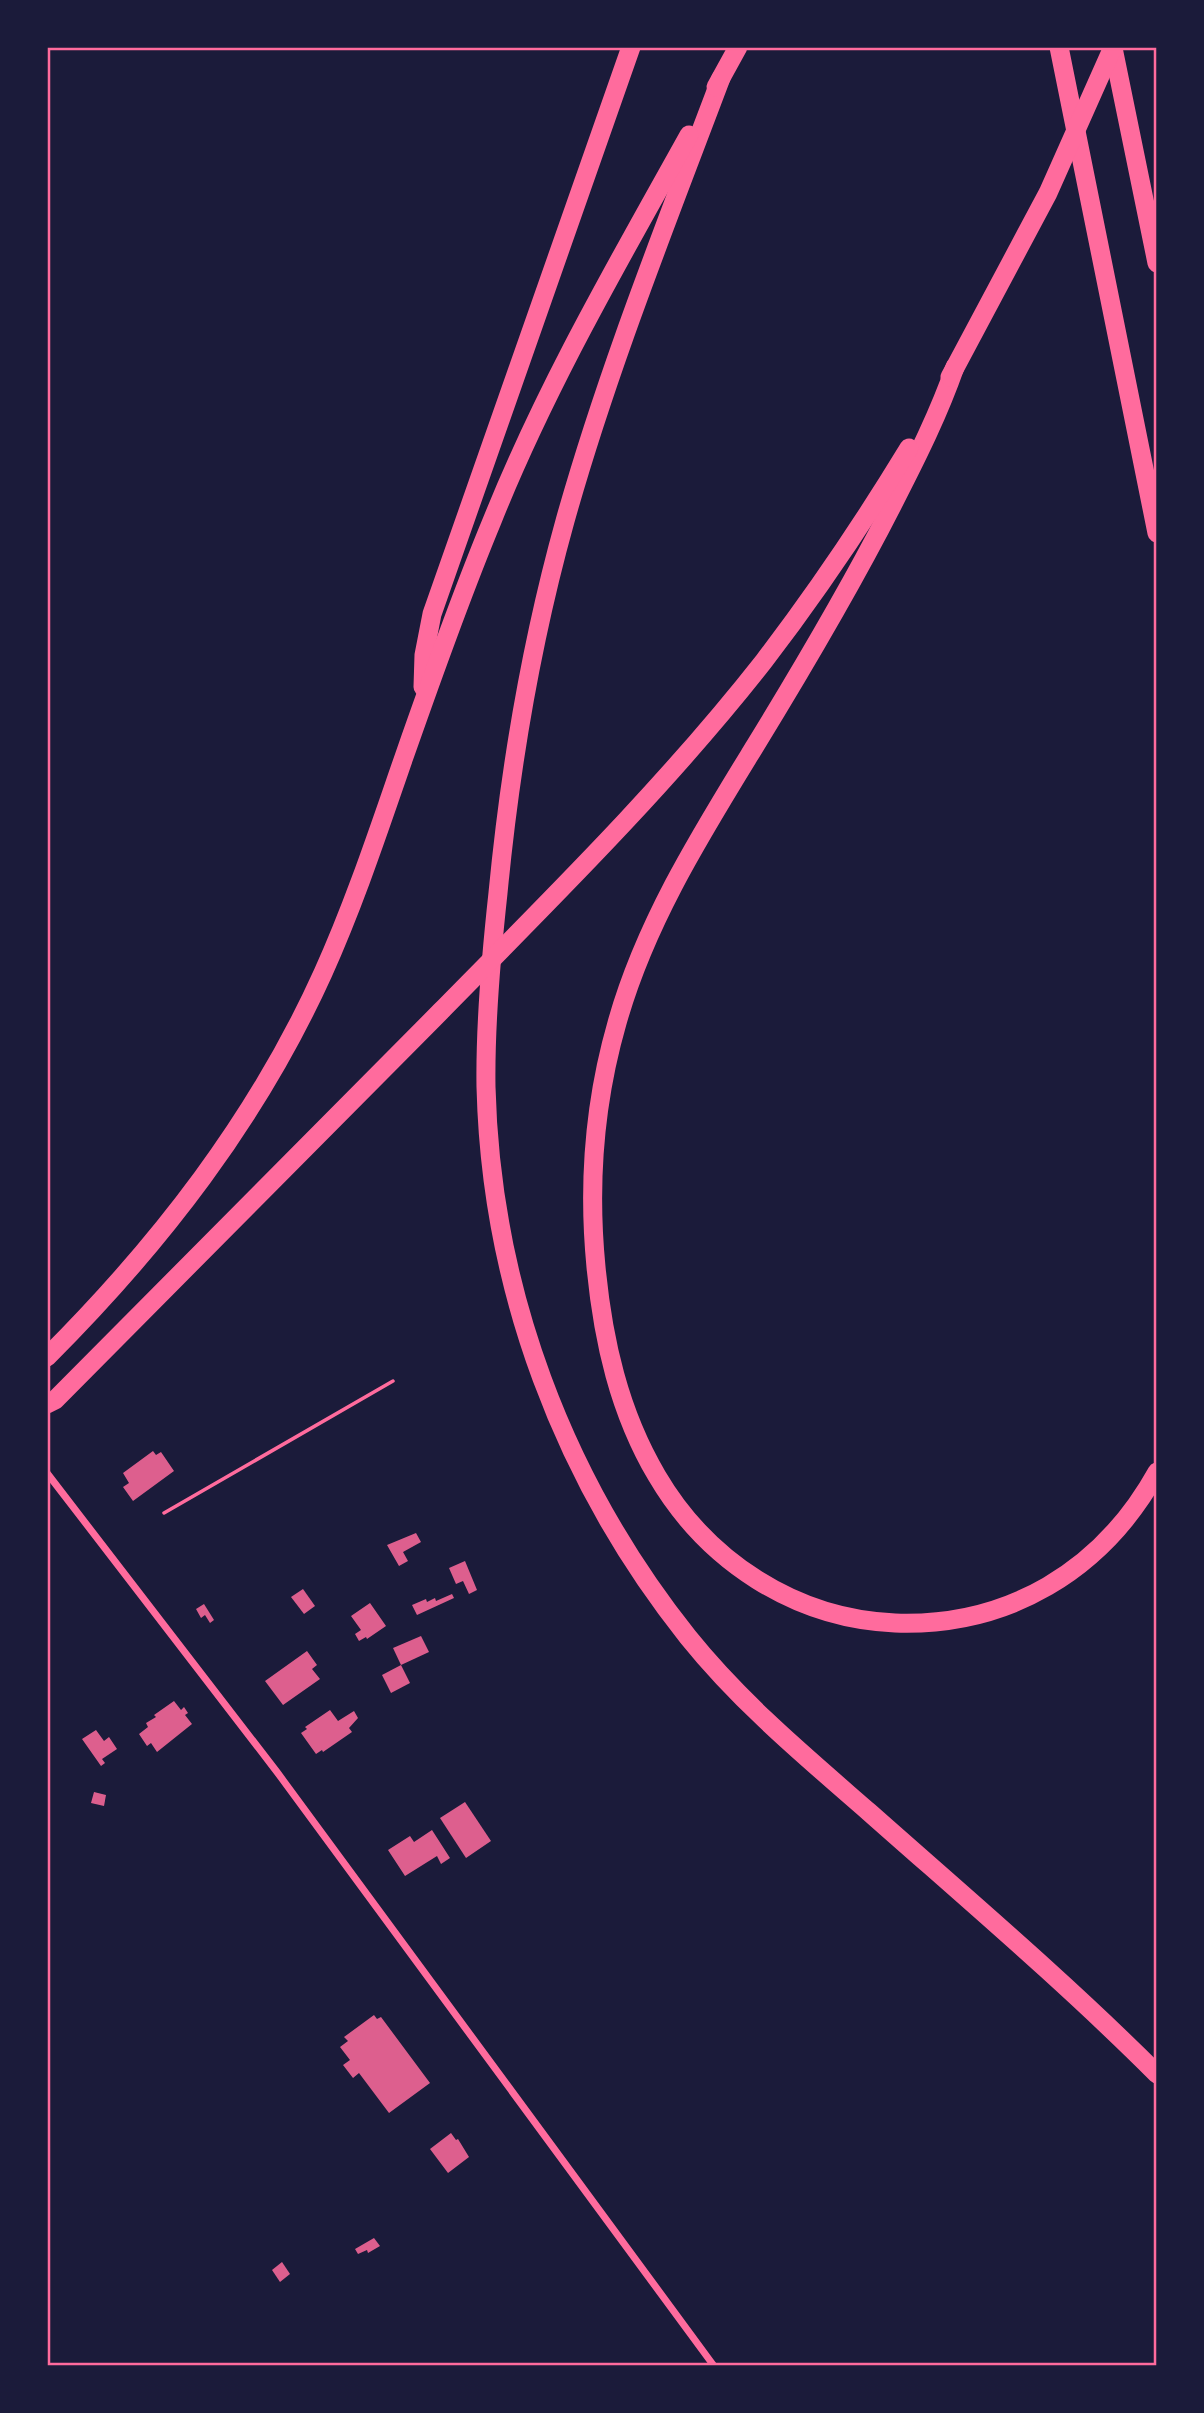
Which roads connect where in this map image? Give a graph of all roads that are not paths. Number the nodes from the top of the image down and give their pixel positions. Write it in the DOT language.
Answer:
graph roads {
  1 [pos="631,47"];
  2 [pos="738,47"];
  3 [pos="1059,47"];
  4 [pos="1113,47"];
  5 [pos="721,78"];
  6 [pos="1157,263"];
  7 [pos="955,368"];
  8 [pos="1157,533"];
  9 [pos="424,701"];
  10 [pos="47,1357"];
  11 [pos="47,1404"];
  12 [pos="1157,1472"];
  13 [pos="47,1473"];
  14 [pos="1157,2074"];
  15 [pos="714,2366"];
  1 -- 9 [label="highway"];
  2 -- 5 [label="highway"];
  3 -- 8 [label="highway"];
  4 -- 6 [label="highway"];
  4 -- 7 [label="highway"];
  5 -- 9 [label="highway"];
  5 -- 14 [label="highway"];
  7 -- 11 [label="highway"];
  7 -- 12 [label="highway"];
  9 -- 10 [label="highway"];
  13 -- 15 [label="street"];
}
